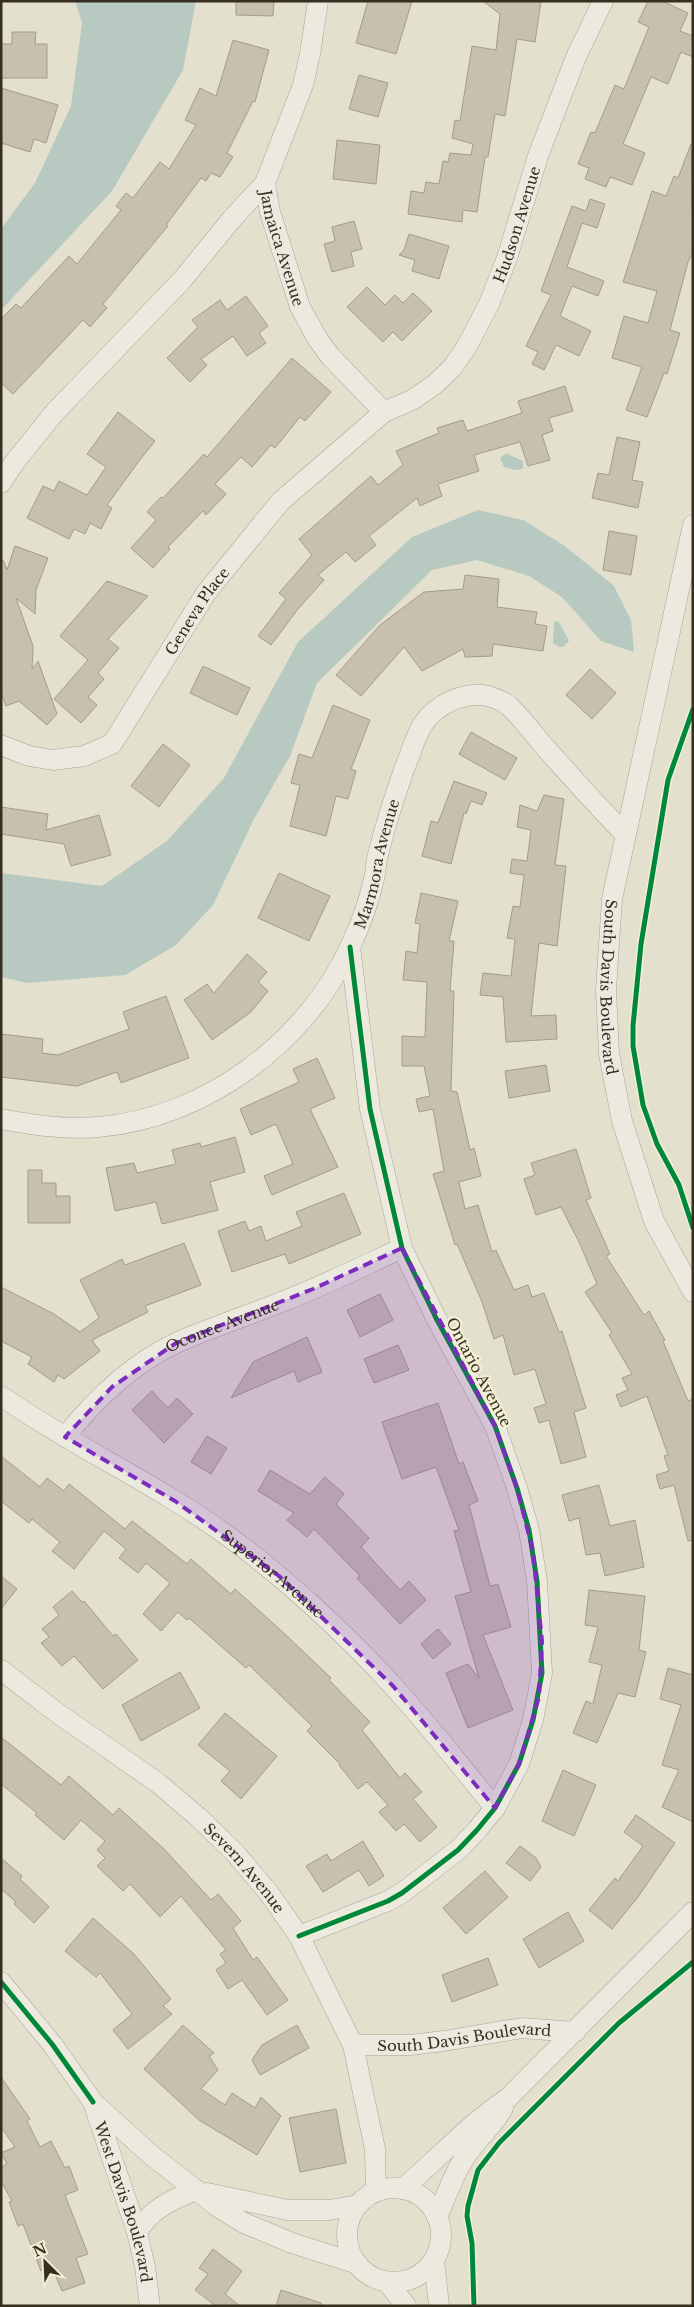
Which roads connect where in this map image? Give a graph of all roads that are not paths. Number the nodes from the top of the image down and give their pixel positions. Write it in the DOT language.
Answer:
graph roads {
  1 [pos="318,1"];
  2 [pos="603,1"];
  3 [pos="265,183"];
  4 [pos="384,412"];
  5 [pos="1,483"];
  6 [pos="693,525"];
  7 [pos="1,745"];
  8 [pos="624,834"];
  9 [pos="350,947"];
  10 [pos="1,1119"];
  11 [pos="402,1248"];
  12 [pos="693,1292"];
  13 [pos="1,1396"];
  14 [pos="65,1436"];
  15 [pos="1,1670"];
  16 [pos="495,1808"];
  17 [pos="693,1912"];
  18 [pos="299,1936"];
  19 [pos="1,1982"];
  20 [pos="576,2032"];
  21 [pos="353,2046"];
  22 [pos="508,2098"];
  23 [pos="92,2102"];
  24 [pos="374,2149"];
  25 [pos="400,2189"];
  26 [pos="196,2190"];
  27 [pos="376,2192"];
  28 [pos="358,2205"];
  29 [pos="438,2218"];
  30 [pos="137,2232"];
  31 [pos="434,2260"];
  32 [pos="355,2262"];
  33 [pos="386,2282"];
  34 [pos="150,2306"];
  35 [pos="406,2306"];
  36 [pos="439,2306"];
  1 -- 3 [label="street, Jamaica Avenue"];
  2 -- 4 [label="street, Hudson Avenue"];
  3 -- 4 [label="street, Jamaica Avenue"];
  3 -- 5 [label="street"];
  4 -- 7 [label="street, Geneva Place"];
  6 -- 8 [label="street, South Davis Boulevard"];
  8 -- 9 [label="street, Marmora Avenue"];
  8 -- 12 [label="street, South Davis Boulevard"];
  9 -- 10 [label="street, Marmora Avenue"];
  9 -- 11 [label="street, Ontario Avenue"];
  11 -- 14 [label="street, Oconee Avenue"];
  11 -- 16 [label="street, Ontario Avenue"];
  13 -- 14 [label="street, Superior Avenue"];
  14 -- 16 [label="street, Superior Avenue"];
  15 -- 18 [label="street, Severn Avenue"];
  16 -- 18 [label="street, Ontario Avenue"];
  17 -- 20 [label="street, South Davis Boulevard"];
  18 -- 21 [label="street, Severn Avenue"];
  19 -- 23 [label="street, West Davis Boulevard"];
  20 -- 21 [label="street, South Davis Boulevard"];
  20 -- 22 [label="street, South Davis Boulevard"];
  21 -- 24 [label="street, Severn Avenue"];
  22 -- 25 [label="street, South Davis Boulevard"];
  22 -- 29 [label="street, South Davis Boulevard"];
  23 -- 26 [label="street"];
  23 -- 30 [label="street, West Davis Boulevard"];
  24 -- 25 [label="street, Severn Avenue"];
  24 -- 27 [label="street, Severn Avenue"];
  25 -- 27 [label="street"];
  25 -- 29 [label="street"];
  26 -- 28 [label="street"];
  26 -- 30 [label="street"];
  26 -- 32 [label="street"];
  27 -- 28 [label="street"];
  28 -- 32 [label="street"];
  29 -- 31 [label="street"];
  30 -- 34 [label="street, West Davis Boulevard"];
  31 -- 33 [label="street"];
  31 -- 36 [label="street"];
  32 -- 33 [label="street"];
  33 -- 35 [label="street"];
}
